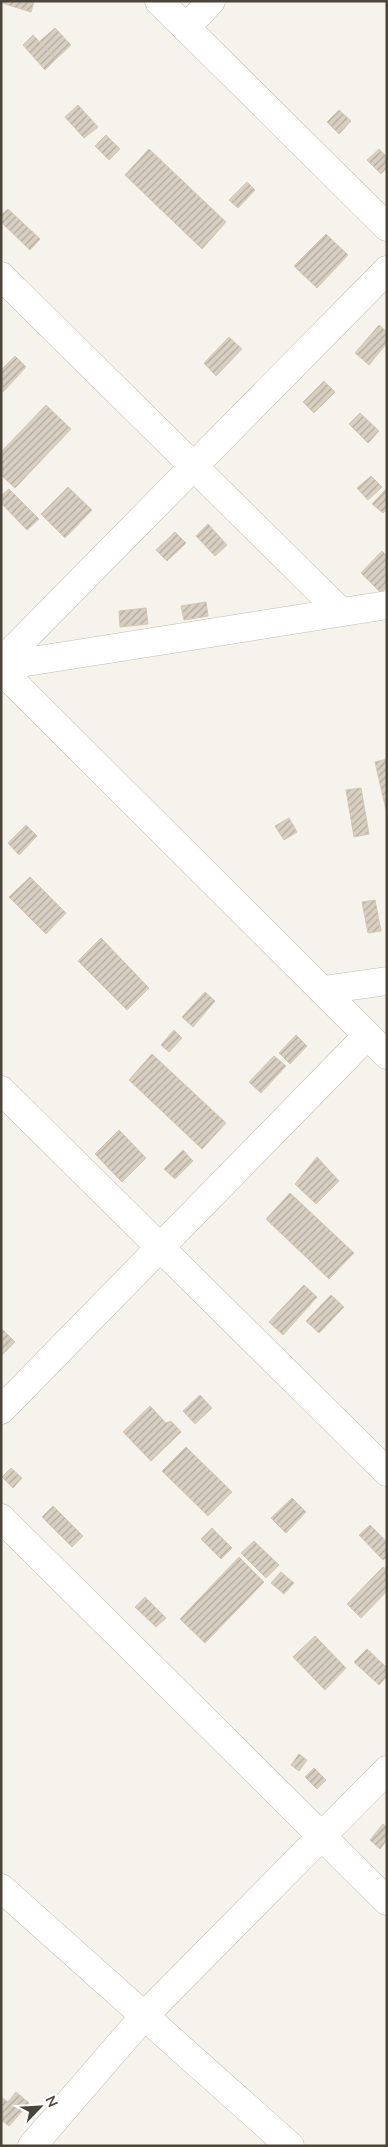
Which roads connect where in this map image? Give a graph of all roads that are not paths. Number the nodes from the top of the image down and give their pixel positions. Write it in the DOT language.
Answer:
graph roads {
  1 [pos="159,1"];
  2 [pos="211,1"];
  3 [pos="186,28"];
  4 [pos="387,227"];
  5 [pos="387,270"];
  6 [pos="1,276"];
  7 [pos="194,466"];
  8 [pos="387,605"];
  9 [pos="341,612"];
  10 [pos="1,664"];
  11 [pos="1,670"];
  12 [pos="387,981"];
  13 [pos="323,990"];
  14 [pos="367,1036"];
  15 [pos="387,1055"];
  16 [pos="1,1090"];
  17 [pos="160,1247"];
  18 [pos="1,1410"];
  19 [pos="387,1472"];
  20 [pos="1,1518"];
  21 [pos="387,1770"];
  22 [pos="322,1836"];
  23 [pos="1,1888"];
  24 [pos="387,1901"];
  25 [pos="145,2015"];
  26 [pos="32,2146"];
  27 [pos="290,2146"];
  1 -- 3 [label="street"];
  2 -- 3 [label="street"];
  3 -- 4 [label="street"];
  5 -- 7 [label="street"];
  6 -- 7 [label="street"];
  7 -- 9 [label="street"];
  7 -- 10 [label="street"];
  8 -- 9 [label="street"];
  9 -- 10 [label="street"];
  11 -- 13 [label="street"];
  12 -- 13 [label="street"];
  13 -- 14 [label="street"];
  14 -- 15 [label="street"];
  14 -- 17 [label="street"];
  16 -- 17 [label="street"];
  17 -- 18 [label="street"];
  17 -- 19 [label="street"];
  20 -- 22 [label="street"];
  21 -- 22 [label="street"];
  22 -- 24 [label="street"];
  22 -- 25 [label="street"];
  23 -- 25 [label="street"];
  25 -- 26 [label="street"];
  25 -- 27 [label="street"];
}
